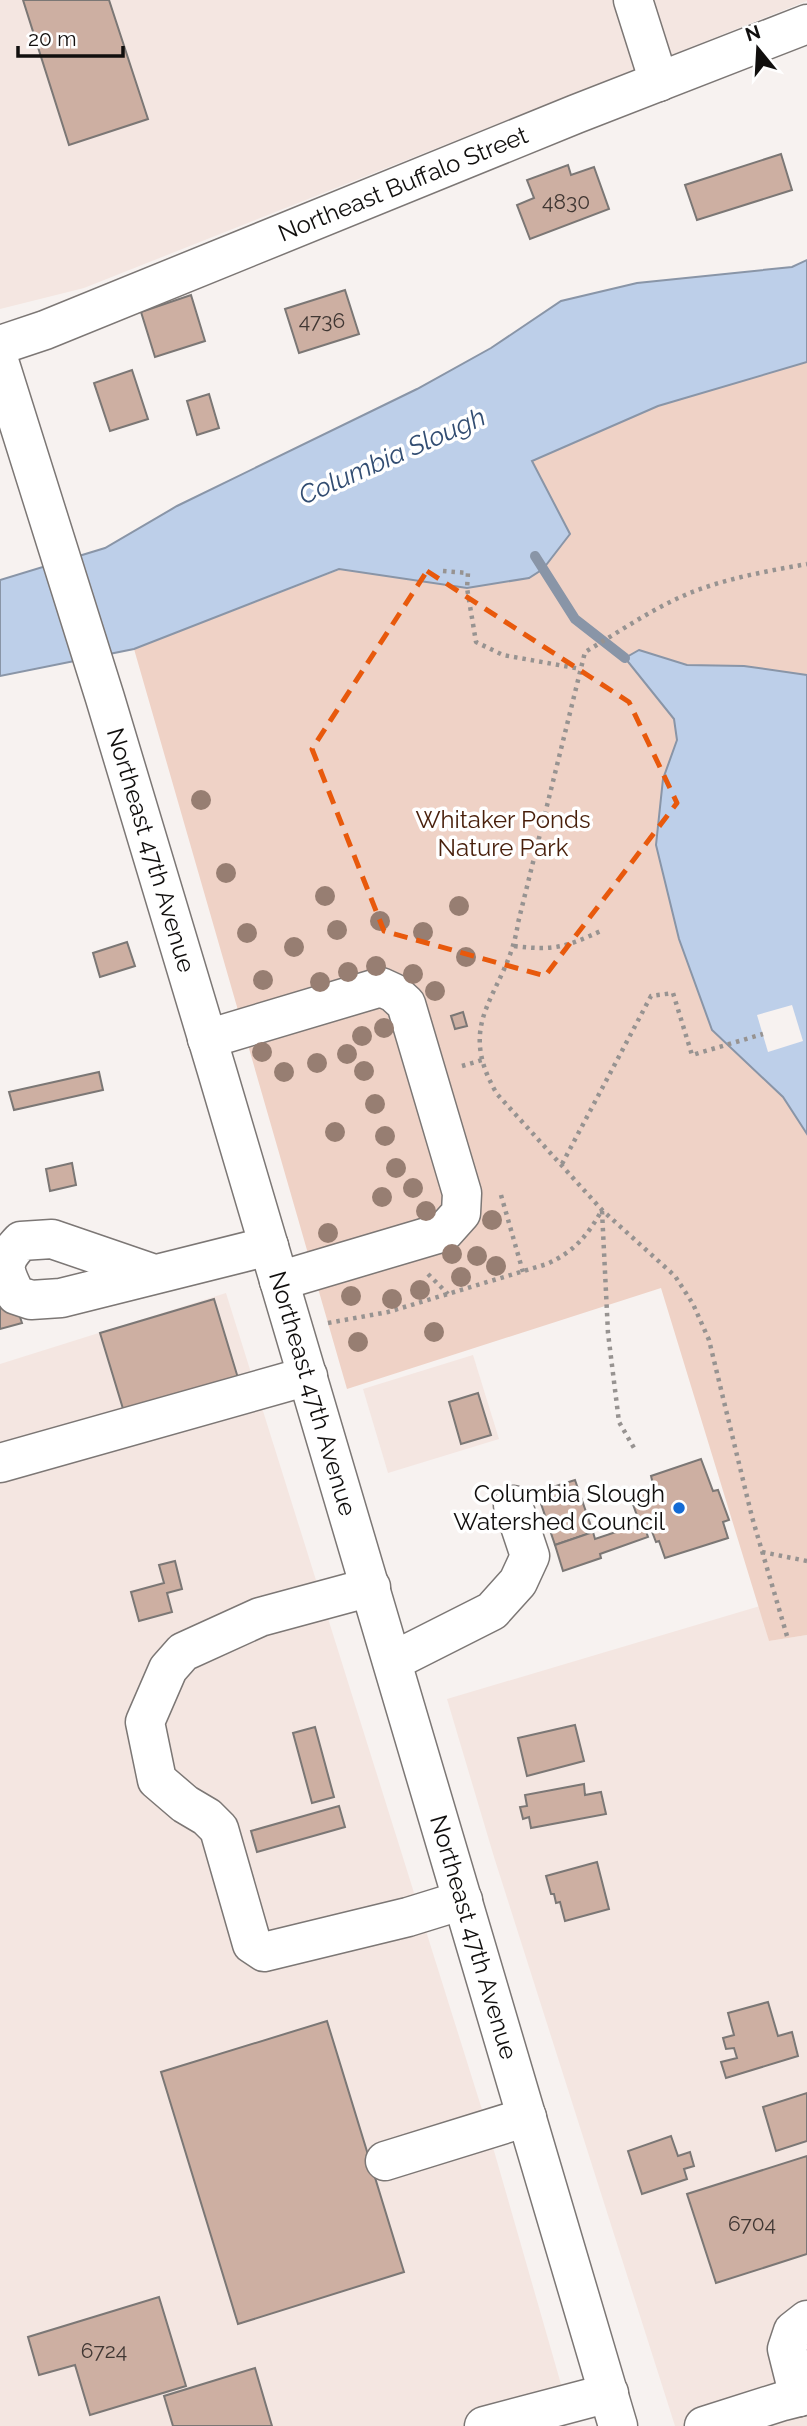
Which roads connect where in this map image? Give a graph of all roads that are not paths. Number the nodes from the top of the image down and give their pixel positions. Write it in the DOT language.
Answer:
graph roads {
  1 [pos="633,0"];
  2 [pos="807,24"];
  3 [pos="659,82"];
  4 [pos="0,345"];
  5 [pos="0,364"];
  6 [pos="207,1039"];
  7 [pos="274,1263"];
  8 [pos="154,1274"];
  9 [pos="307,1376"];
  10 [pos="0,1463"];
  11 [pos="513,1505"];
  12 [pos="371,1587"];
  13 [pos="393,1661"];
  14 [pos="463,1899"];
  15 [pos="527,2117"];
  16 [pos="385,2161"];
  17 [pos="807,2320"];
  18 [pos="803,2396"];
  19 [pos="613,2410"];
  20 [pos="484,2426"];
  21 [pos="704,2426"];
  1 -- 3 [label="street"];
  2 -- 3 [label="street, Northeast Buffalo Street"];
  3 -- 4 [label="street, Northeast Buffalo Street"];
  5 -- 6 [label="street, Northeast 47th Avenue"];
  6 -- 7 [label="street, Northeast 47th Avenue"];
  6 -- 7 [label="street"];
  7 -- 8 [label="street"];
  7 -- 9 [label="street, Northeast 47th Avenue"];
  9 -- 10 [label="street"];
  9 -- 12 [label="street, Northeast 47th Avenue"];
  11 -- 13 [label="street"];
  12 -- 13 [label="street, Northeast 47th Avenue"];
  12 -- 14 [label="street"];
  13 -- 14 [label="street, Northeast 47th Avenue"];
  14 -- 15 [label="street, Northeast 47th Avenue"];
  15 -- 16 [label="street"];
  15 -- 19 [label="street, Northeast 47th Avenue"];
  17 -- 18 [label="street"];
  18 -- 21 [label="street"];
  19 -- 20 [label="street"];
}
